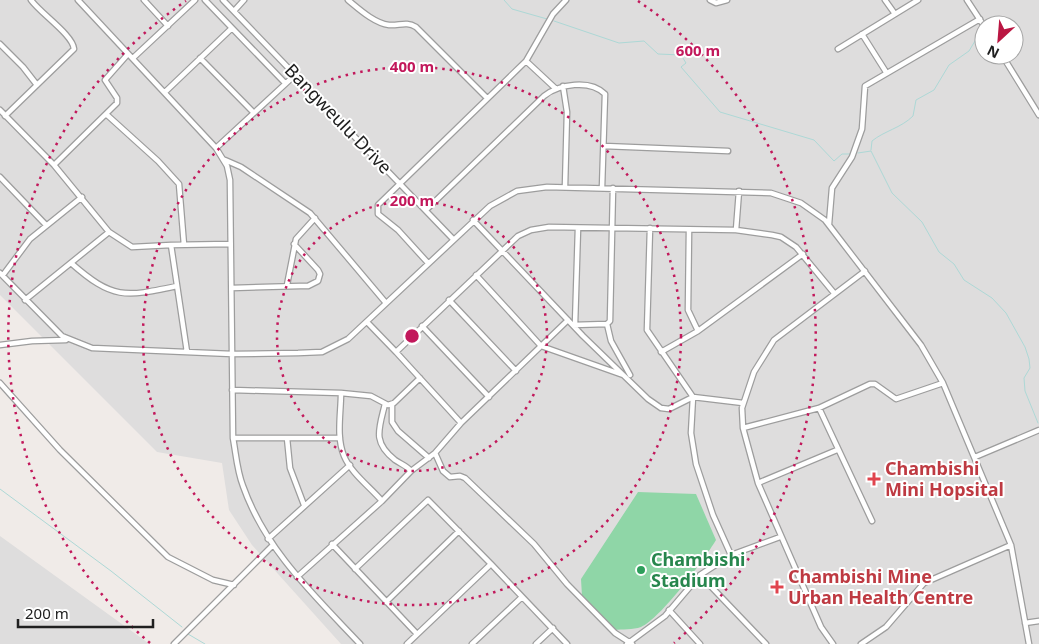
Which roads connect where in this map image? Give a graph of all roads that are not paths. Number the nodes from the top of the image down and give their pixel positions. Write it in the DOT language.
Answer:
graph roads {
  1 [pos="31,0"];
  2 [pos="144,0"];
  3 [pos="195,0"];
  4 [pos="205,0"];
  5 [pos="222,0"];
  6 [pos="244,0"];
  7 [pos="348,0"];
  8 [pos="566,0"];
  9 [pos="710,0"];
  10 [pos="727,0"];
  11 [pos="886,0"];
  12 [pos="918,0"];
  13 [pos="967,0"];
  14 [pos="80,1"];
  15 [pos="234,11"];
  16 [pos="895,14"];
  17 [pos="977,15"];
  18 [pos="974,22"];
  19 [pos="168,26"];
  20 [pos="232,28"];
  21 [pos="862,34"];
  22 [pos="0,44"];
  23 [pos="838,49"];
  24 [pos="128,54"];
  25 [pos="133,58"];
  26 [pos="200,58"];
  27 [pos="526,61"];
  28 [pos="1008,65"];
  29 [pos="886,72"];
  30 [pos="295,75"];
  31 [pos="285,83"];
  32 [pos="37,85"];
  33 [pos="563,86"];
  34 [pos="555,88"];
  35 [pos="165,92"];
  36 [pos="488,98"];
  37 [pos="0,110"];
  38 [pos="254,113"];
  39 [pos="106,114"];
  40 [pos="5,116"];
  41 [pos="1039,116"];
  42 [pos="604,146"];
  43 [pos="216,148"];
  44 [pos="728,152"];
  45 [pos="224,160"];
  46 [pos="54,165"];
  47 [pos="0,177"];
  48 [pos="401,184"];
  49 [pos="565,187"];
  50 [pos="602,188"];
  51 [pos="613,188"];
  52 [pos="739,191"];
  53 [pos="82,197"];
  54 [pos="426,210"];
  55 [pos="315,218"];
  56 [pos="473,220"];
  57 [pos="829,224"];
  58 [pos="46,225"];
  59 [pos="578,228"];
  60 [pos="613,228"];
  61 [pos="650,228"];
  62 [pos="689,230"];
  63 [pos="736,230"];
  64 [pos="109,232"];
  65 [pos="453,239"];
  66 [pos="230,244"];
  67 [pos="294,244"];
  68 [pos="171,245"];
  69 [pos="184,245"];
  70 [pos="502,250"];
  71 [pos="803,254"];
  72 [pos="71,263"];
  73 [pos="428,263"];
  74 [pos="865,271"];
  75 [pos="1,274"];
  76 [pos="476,275"];
  77 [pos="177,286"];
  78 [pos="287,286"];
  79 [pos="232,288"];
  80 [pos="834,293"];
  81 [pos="25,300"];
  82 [pos="449,300"];
  83 [pos="386,303"];
  84 [pos="568,320"];
  85 [pos="367,322"];
  86 [pos="607,324"];
  87 [pos="574,325"];
  88 [pos="422,326"];
  89 [pos="698,331"];
  90 [pos="68,340"];
  91 [pos="0,345"];
  92 [pos="541,346"];
  93 [pos="187,352"];
  94 [pos="396,352"];
  95 [pos="661,352"];
  96 [pos="232,354"];
  97 [pos="516,371"];
  98 [pos="628,375"];
  99 [pos="420,378"];
  100 [pos="0,383"];
  101 [pos="943,383"];
  102 [pos="232,390"];
  103 [pos="341,393"];
  104 [pos="693,397"];
  105 [pos="489,398"];
  106 [pos="743,403"];
  107 [pos="385,404"];
  108 [pos="392,405"];
  109 [pos="819,408"];
  110 [pos="461,423"];
  111 [pos="742,428"];
  112 [pos="1039,430"];
  113 [pos="233,438"];
  114 [pos="286,438"];
  115 [pos="340,438"];
  116 [pos="837,450"];
  117 [pos="435,453"];
  118 [pos="975,457"];
  119 [pos="429,458"];
  120 [pos="350,465"];
  121 [pos="411,471"];
  122 [pos="758,483"];
  123 [pos="382,501"];
  124 [pos="304,505"];
  125 [pos="872,521"];
  126 [pos="459,531"];
  127 [pos="780,537"];
  128 [pos="268,539"];
  129 [pos="332,544"];
  130 [pos="1011,545"];
  131 [pos="272,546"];
  132 [pos="731,555"];
  133 [pos="491,564"];
  134 [pos="355,569"];
  135 [pos="700,575"];
  136 [pos="297,577"];
  137 [pos="234,584"];
  138 [pos="522,597"];
  139 [pos="386,602"];
  140 [pos="668,610"];
  141 [pos="1039,620"];
  142 [pos="1025,623"];
  143 [pos="552,628"];
  144 [pos="417,634"];
  145 [pos="629,643"];
  146 [pos="174,644"];
  147 [pos="360,644"];
  148 [pos="407,644"];
  149 [pos="472,644"];
  150 [pos="536,644"];
  151 [pos="567,644"];
  152 [pos="700,644"];
  153 [pos="766,644"];
  154 [pos="834,644"];
  155 [pos="861,644"];
  156 [pos="1029,644"];
  1 -- 32 [label="street"];
  2 -- 19 [label="street"];
  3 -- 19 [label="street"];
  4 -- 20 [label="street, Bangweulu Drive"];
  5 -- 15 [label="street, Bangweulu Drive"];
  6 -- 15 [label="street"];
  7 -- 36 [label="street"];
  8 -- 27 [label="street"];
  9 -- 10 [label="street"];
  11 -- 16 [label="street"];
  12 -- 16 [label="street"];
  13 -- 17 [label="street"];
  14 -- 24 [label="street"];
  15 -- 30 [label="street, Bangweulu Drive"];
  16 -- 21 [label="street"];
  18 -- 29 [label="street"];
  19 -- 25 [label="street"];
  20 -- 26 [label="street"];
  20 -- 31 [label="street, Bangweulu Drive"];
  21 -- 23 [label="street"];
  21 -- 29 [label="street"];
  22 -- 32 [label="street"];
  24 -- 25 [label="street"];
  24 -- 39 [label="street"];
  25 -- 35 [label="street"];
  26 -- 35 [label="street"];
  26 -- 38 [label="street"];
  27 -- 34 [label="street"];
  27 -- 36 [label="street"];
  28 -- 41 [label="street"];
  29 -- 57 [label="street"];
  30 -- 31 [label="street"];
  30 -- 48 [label="street, Bangweulu Drive"];
  31 -- 38 [label="street"];
  32 -- 40 [label="street"];
  33 -- 34 [label="street"];
  33 -- 42 [label="street"];
  33 -- 49 [label="street"];
  34 -- 54 [label="street"];
  35 -- 43 [label="street"];
  36 -- 48 [label="street"];
  37 -- 40 [label="street"];
  38 -- 43 [label="street"];
  39 -- 46 [label="street"];
  39 -- 69 [label="street"];
  40 -- 46 [label="street"];
  42 -- 44 [label="street"];
  42 -- 50 [label="street"];
  43 -- 45 [label="street"];
  45 -- 55 [label="street"];
  45 -- 66 [label="street"];
  46 -- 53 [label="street"];
  47 -- 58 [label="street"];
  48 -- 54 [label="street, Bangweulu Drive"];
  48 -- 73 [label="street"];
  49 -- 50 [label="street"];
  49 -- 56 [label="street"];
  50 -- 51 [label="street"];
  51 -- 52 [label="street"];
  51 -- 60 [label="street"];
  52 -- 57 [label="street"];
  52 -- 63 [label="street"];
  53 -- 58 [label="street"];
  53 -- 64 [label="street"];
  54 -- 65 [label="street, Bangweulu Drive"];
  55 -- 67 [label="street"];
  55 -- 83 [label="street"];
  56 -- 65 [label="street"];
  56 -- 70 [label="street"];
  57 -- 74 [label="street"];
  58 -- 75 [label="street"];
  59 -- 60 [label="street"];
  59 -- 70 [label="street"];
  59 -- 87 [label="street"];
  60 -- 61 [label="street"];
  60 -- 86 [label="street"];
  61 -- 62 [label="street"];
  61 -- 95 [label="street"];
  62 -- 63 [label="street"];
  62 -- 89 [label="street"];
  63 -- 71 [label="street"];
  64 -- 68 [label="street"];
  64 -- 72 [label="street"];
  65 -- 73 [label="street"];
  66 -- 69 [label="street"];
  66 -- 79 [label="street"];
  67 -- 78 [label="street"];
  67 -- 78 [label="street"];
  68 -- 69 [label="street"];
  68 -- 77 [label="street"];
  70 -- 76 [label="street"];
  70 -- 84 [label="street"];
  71 -- 80 [label="street"];
  71 -- 89 [label="street"];
  72 -- 77 [label="street"];
  72 -- 81 [label="street"];
  73 -- 83 [label="street"];
  74 -- 80 [label="street"];
  74 -- 101 [label="street"];
  75 -- 81 [label="street"];
  76 -- 82 [label="street"];
  76 -- 92 [label="street"];
  77 -- 93 [label="street"];
  78 -- 79 [label="street"];
  79 -- 96 [label="street"];
  80 -- 106 [label="street"];
  81 -- 90 [label="street"];
  82 -- 88 [label="street"];
  82 -- 97 [label="street"];
  83 -- 85 [label="street"];
  84 -- 87 [label="street"];
  84 -- 92 [label="street"];
  85 -- 94 [label="street"];
  85 -- 96 [label="street"];
  86 -- 87 [label="street"];
  86 -- 98 [label="street"];
  87 -- 98 [label="street"];
  88 -- 94 [label="street"];
  88 -- 105 [label="street"];
  89 -- 95 [label="street"];
  90 -- 91 [label="street"];
  90 -- 93 [label="street"];
  92 -- 97 [label="street"];
  92 -- 98 [label="street"];
  93 -- 96 [label="street"];
  94 -- 99 [label="street"];
  95 -- 104 [label="street"];
  96 -- 102 [label="street"];
  97 -- 105 [label="street"];
  98 -- 104 [label="street"];
  99 -- 108 [label="street"];
  99 -- 110 [label="street"];
  100 -- 137 [label="street"];
  101 -- 109 [label="street"];
  101 -- 118 [label="street"];
  102 -- 103 [label="street"];
  102 -- 113 [label="street"];
  103 -- 107 [label="street"];
  103 -- 115 [label="street"];
  104 -- 106 [label="street"];
  104 -- 132 [label="street"];
  105 -- 110 [label="street"];
  106 -- 111 [label="street"];
  107 -- 108 [label="street"];
  107 -- 121 [label="street"];
  108 -- 119 [label="street"];
  109 -- 111 [label="street"];
  109 -- 116 [label="street"];
  110 -- 117 [label="street"];
  111 -- 122 [label="street"];
  112 -- 118 [label="street"];
  113 -- 114 [label="street"];
  113 -- 128 [label="street"];
  114 -- 115 [label="street"];
  114 -- 124 [label="street"];
  115 -- 120 [label="street"];
  116 -- 122 [label="street"];
  116 -- 125 [label="street"];
  117 -- 119 [label="street"];
  117 -- 145 [label="street"];
  118 -- 130 [label="street"];
  119 -- 121 [label="street"];
  120 -- 123 [label="street"];
  120 -- 124 [label="street"];
  121 -- 123 [label="street"];
  122 -- 127 [label="street"];
  123 -- 129 [label="street"];
  124 -- 128 [label="street"];
  126 -- 133 [label="street"];
  126 -- 134 [label="street"];
  126 -- 139 [label="street"];
  127 -- 132 [label="street"];
  127 -- 154 [label="street"];
  128 -- 131 [label="street"];
  129 -- 134 [label="street"];
  129 -- 136 [label="street"];
  130 -- 142 [label="street"];
  130 -- 155 [label="street"];
  131 -- 136 [label="street"];
  131 -- 137 [label="street"];
  132 -- 135 [label="street"];
  133 -- 138 [label="street"];
  133 -- 144 [label="street"];
  134 -- 139 [label="street"];
  135 -- 140 [label="street"];
  135 -- 153 [label="street"];
  136 -- 147 [label="street"];
  137 -- 146 [label="street"];
  138 -- 143 [label="street"];
  138 -- 149 [label="street"];
  139 -- 144 [label="street"];
  140 -- 145 [label="street"];
  140 -- 152 [label="street"];
  141 -- 142 [label="street"];
  142 -- 156 [label="street"];
  143 -- 150 [label="street"];
  143 -- 151 [label="street"];
  144 -- 148 [label="street"];
}
